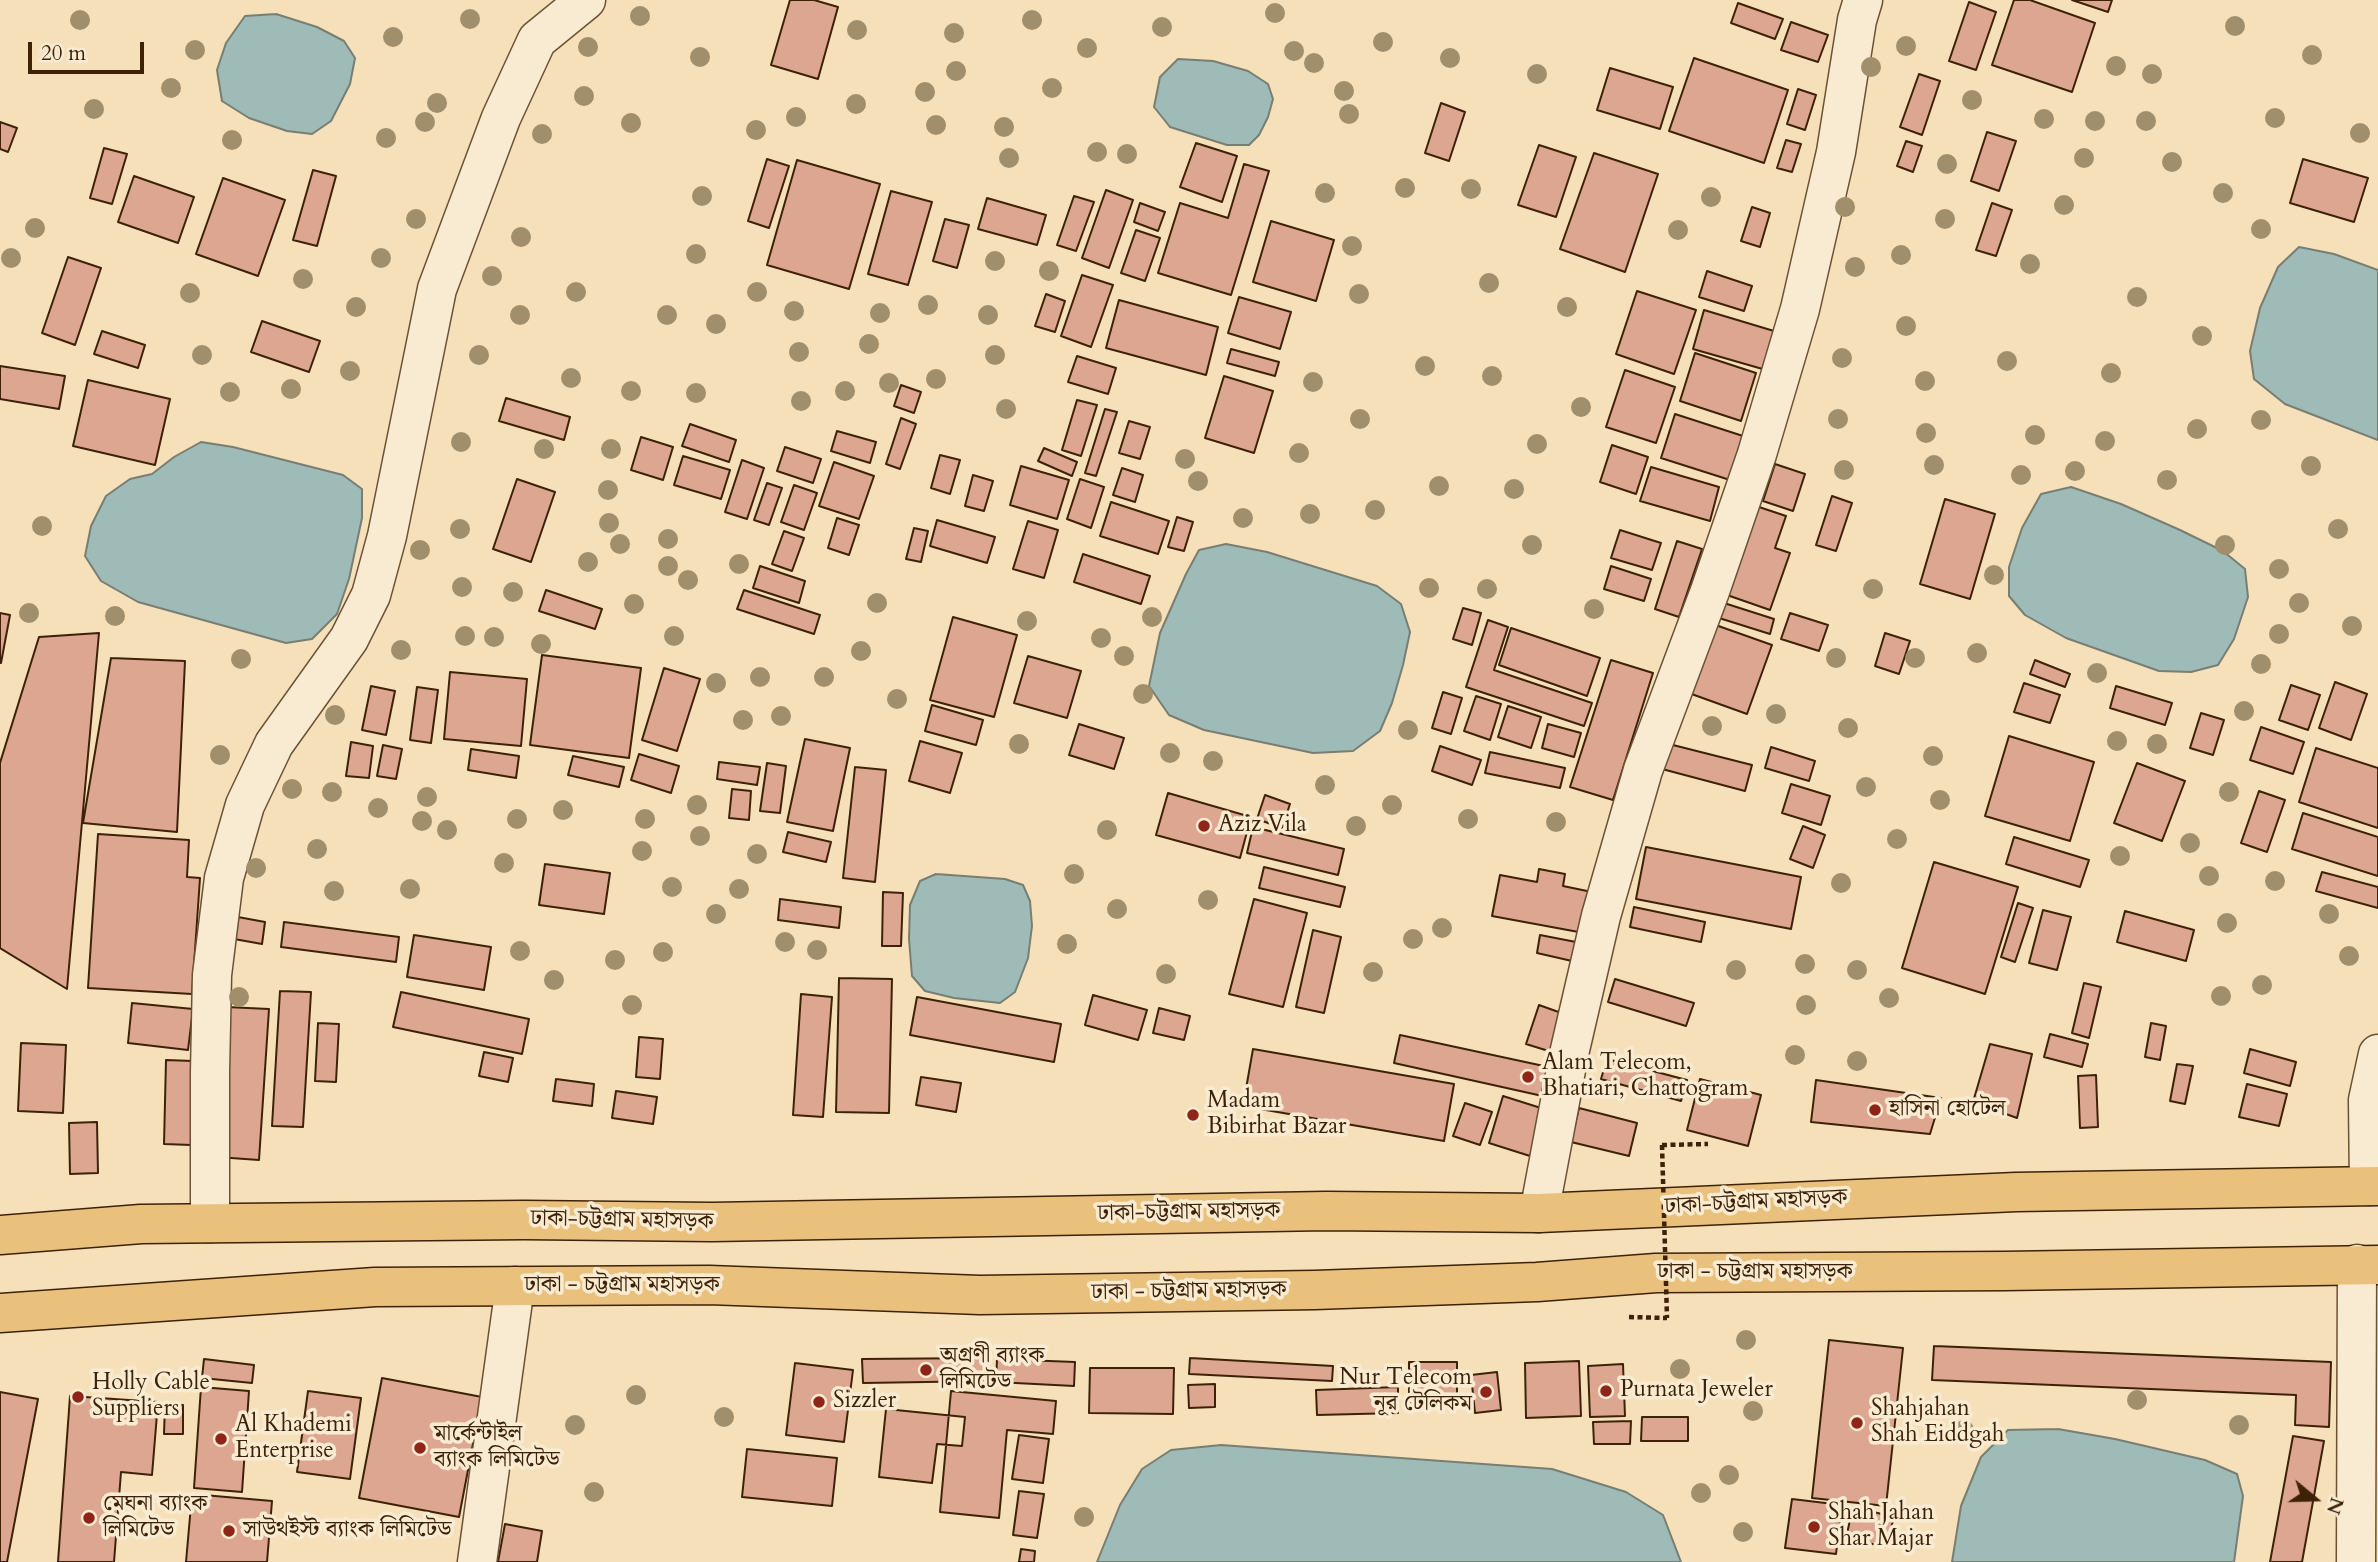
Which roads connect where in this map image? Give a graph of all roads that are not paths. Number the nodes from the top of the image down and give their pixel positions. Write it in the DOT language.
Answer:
graph roads {
  1 [pos="586,0"];
  2 [pos="1863,0"];
  3 [pos="2378,1054"];
  4 [pos="2373,1186"];
  5 [pos="1539,1213"];
  6 [pos="210,1223"];
  7 [pos="0,1235"];
  8 [pos="2368,1265"];
  9 [pos="515,1286"];
  10 [pos="0,1313"];
  11 [pos="477,1562"];
  12 [pos="2356,1562"];
  1 -- 6 [label="street"];
  2 -- 5 [label="street"];
  3 -- 4 [label="street"];
  4 -- 5 [label="highway, ঢাকা-চট্টগ্রাম মহাসড়ক"];
  5 -- 6 [label="highway, ঢাকা-চট্টগ্রাম মহাসড়ক"];
  6 -- 7 [label="highway, ঢাকা-চট্টগ্রাম মহাসড়ক"];
  8 -- 9 [label="highway, ঢাকা - চট্টগ্রাম মহাসড়ক"];
  8 -- 12 [label="street"];
  9 -- 10 [label="highway, ঢাকা - চট্টগ্রাম মহাসড়ক"];
  9 -- 11 [label="street"];
}
